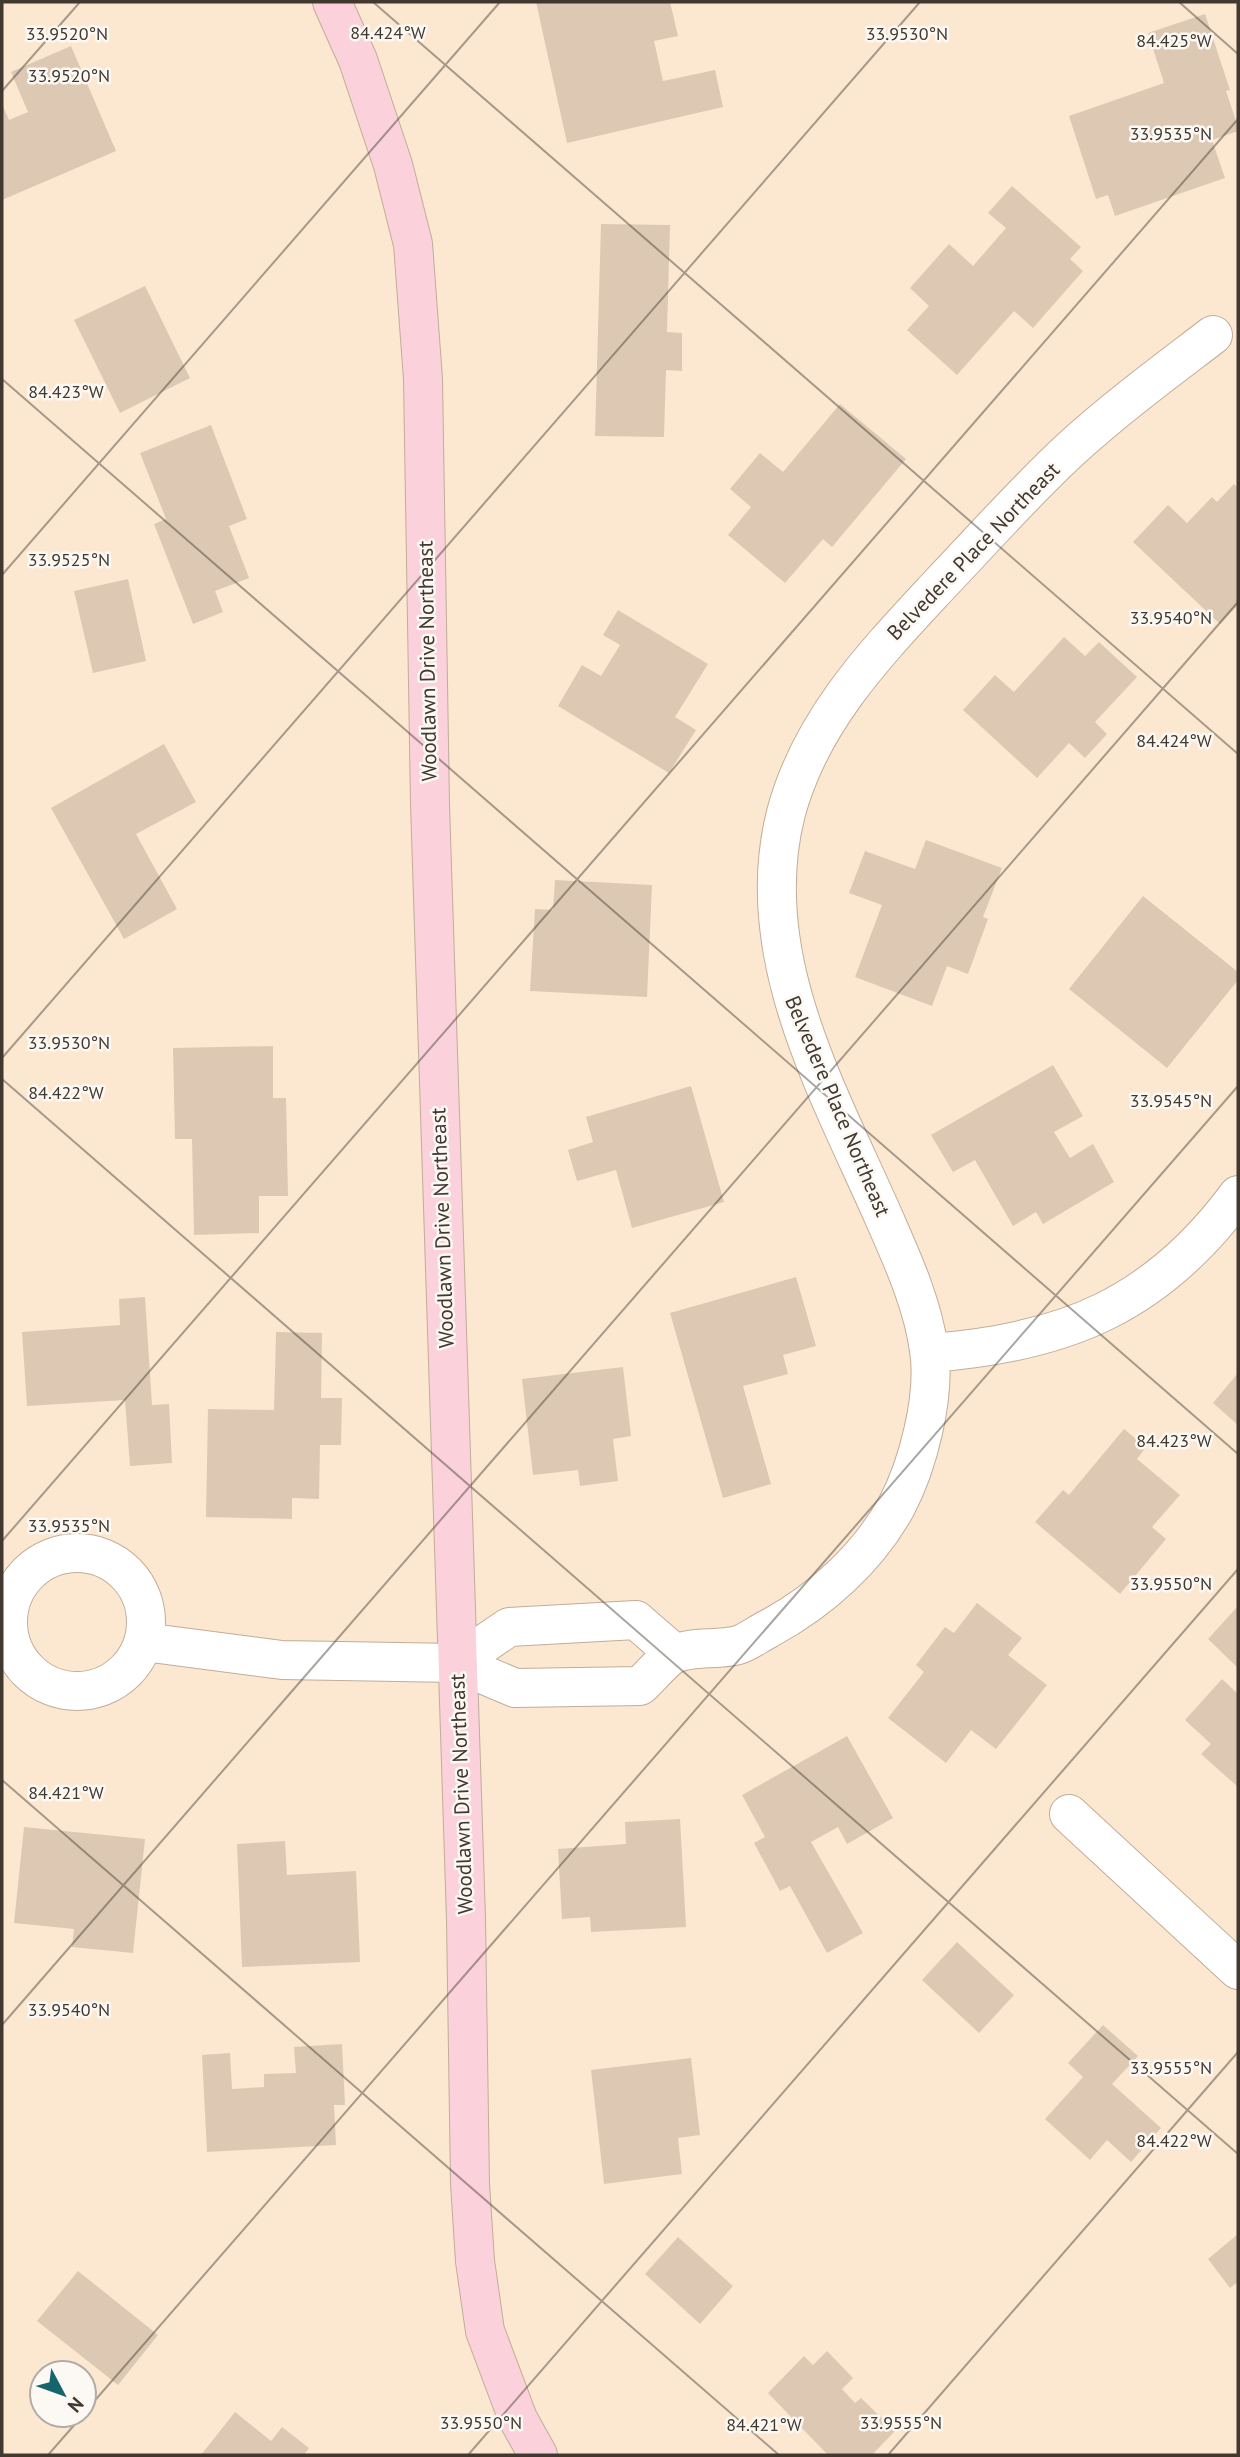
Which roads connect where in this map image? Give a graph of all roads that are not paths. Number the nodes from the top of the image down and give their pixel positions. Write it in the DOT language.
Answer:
graph roads {
  1 [pos="332,2"];
  2 [pos="1213,335"];
  3 [pos="1238,1195"];
  4 [pos="930,1353"];
  5 [pos="144,1642"];
  6 [pos="674,1653"];
  7 [pos="456,1663"];
  8 [pos="1069,1814"];
  9 [pos="1238,1970"];
  10 [pos="538,2455"];
  1 -- 7 [label="street, Woodlawn Drive Northeast"];
  2 -- 4 [label="street, Belvedere Place Northeast"];
  3 -- 4 [label="street"];
  4 -- 6 [label="street, Belvedere Place Northeast"];
  5 -- 7 [label="street"];
  6 -- 7 [label="street"];
  6 -- 7 [label="street"];
  7 -- 10 [label="street, Woodlawn Drive Northeast"];
  8 -- 9 [label="street"];
}
